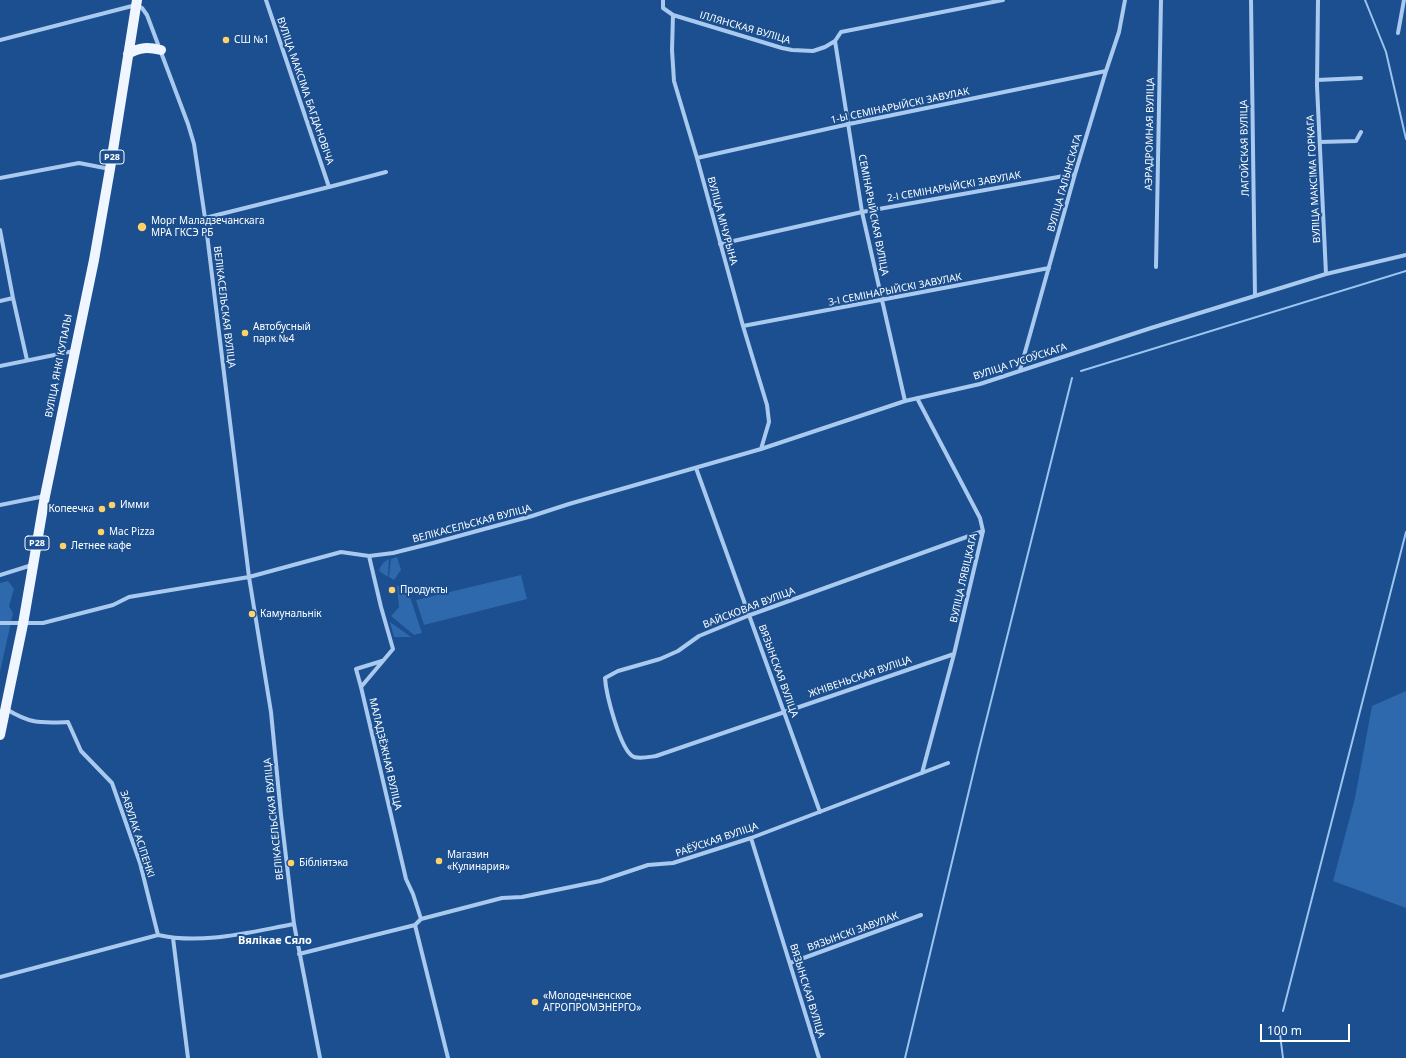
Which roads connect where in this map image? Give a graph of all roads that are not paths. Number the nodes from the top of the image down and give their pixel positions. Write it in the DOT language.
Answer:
graph roads {
  1 [pos="266,0"];
  2 [pos="663,0"];
  3 [pos="1003,0"];
  4 [pos="1124,0"];
  5 [pos="1161,0"];
  6 [pos="1251,0"];
  7 [pos="1318,0"];
  8 [pos="1404,0"];
  9 [pos="136,2"];
  10 [pos="673,15"];
  11 [pos="1398,33"];
  12 [pos="0,40"];
  13 [pos="835,41"];
  14 [pos="161,50"];
  15 [pos="128,54"];
  16 [pos="1106,71"];
  17 [pos="1361,78"];
  18 [pos="1317,80"];
  19 [pos="849,124"];
  20 [pos="1361,132"];
  21 [pos="1320,142"];
  22 [pos="697,158"];
  23 [pos="110,169"];
  24 [pos="386,172"];
  25 [pos="1075,174"];
  26 [pos="0,178"];
  27 [pos="329,187"];
  28 [pos="862,212"];
  29 [pos="205,218"];
  30 [pos="0,230"];
  31 [pos="0,240"];
  32 [pos="720,244"];
  33 [pos="1406,255"];
  34 [pos="1049,268"];
  35 [pos="1156,268"];
  36 [pos="1326,274"];
  37 [pos="1255,296"];
  38 [pos="13,298"];
  39 [pos="0,301"];
  40 [pos="882,301"];
  41 [pos="744,326"];
  42 [pos="74,351"];
  43 [pos="27,360"];
  44 [pos="0,366"];
  45 [pos="1020,370"];
  46 [pos="917,398"];
  47 [pos="905,401"];
  48 [pos="761,449"];
  49 [pos="696,468"];
  50 [pos="45,496"];
  51 [pos="0,505"];
  52 [pos="983,531"];
  53 [pos="369,556"];
  54 [pos="33,565"];
  55 [pos="0,575"];
  56 [pos="249,577"];
  57 [pos="750,615"];
  58 [pos="2,622"];
  59 [pos="23,624"];
  60 [pos="954,654"];
  61 [pos="383,661"];
  62 [pos="361,687"];
  63 [pos="5,709"];
  64 [pos="784,711"];
  65 [pos="0,735"];
  66 [pos="634,756"];
  67 [pos="948,763"];
  68 [pos="922,773"];
  69 [pos="820,812"];
  70 [pos="751,838"];
  71 [pos="921,915"];
  72 [pos="421,920"];
  73 [pos="294,924"];
  74 [pos="415,925"];
  75 [pos="158,935"];
  76 [pos="173,938"];
  77 [pos="299,954"];
  78 [pos="790,963"];
  79 [pos="0,977"];
  80 [pos="188,1058"];
  81 [pos="320,1058"];
  82 [pos="448,1058"];
  83 [pos="819,1058"];
  1 -- 27 [label="street, ВУЛІЦА МАКСІМА БАГДАНОВІЧА"];
  2 -- 10 [label="street"];
  3 -- 13 [label="street"];
  4 -- 16 [label="street, ВУЛІЦА ГАЛЫНСКАГА"];
  5 -- 35 [label="street, АЭРАДРОМНАЯ ВУЛІЦА"];
  6 -- 37 [label="street, ЛАГОЙСКАЯ ВУЛІЦА"];
  7 -- 18 [label="street, ВУЛІЦА МАКСІМА ГОРКАГА"];
  8 -- 11 [label="street"];
  9 -- 12 [label="street"];
  9 -- 14 [label="street, ВЕЛІКАСЕЛЬСКАЯ ВУЛІЦА"];
  9 -- 15 [label="main road, ВУЛІЦА ЯНКІ КУПАЛЫ / Р28"];
  10 -- 13 [label="street, ІЛЛЯНСКАЯ ВУЛІЦА"];
  10 -- 22 [label="street, ВУЛІЦА МІЧУРЫНА"];
  13 -- 19 [label="street, СЕМІНАРЫЙСКАЯ ВУЛІЦА"];
  14 -- 15 [label="main road"];
  14 -- 29 [label="street, ВЕЛІКАСЕЛЬСКАЯ ВУЛІЦА"];
  15 -- 23 [label="main road, ВУЛІЦА ЯНКІ КУПАЛЫ / Р28"];
  16 -- 19 [label="street, 1-Ы СЕМІНАРЫЙСКІ ЗАВУЛАК"];
  16 -- 25 [label="street, ВУЛІЦА ГАЛЫНСКАГА"];
  17 -- 18 [label="street"];
  18 -- 21 [label="street, ВУЛІЦА МАКСІМА ГОРКАГА"];
  19 -- 22 [label="street, 1-Ы СЕМІНАРЫЙСКІ ЗАВУЛАК"];
  19 -- 28 [label="street, СЕМІНАРЫЙСКАЯ ВУЛІЦА"];
  20 -- 21 [label="street"];
  21 -- 36 [label="street, ВУЛІЦА МАКСІМА ГОРКАГА"];
  22 -- 32 [label="street, ВУЛІЦА МІЧУРЫНА"];
  23 -- 26 [label="street"];
  23 -- 42 [label="main road, ВУЛІЦА ЯНКІ КУПАЛЫ / Р28"];
  24 -- 27 [label="street"];
  25 -- 28 [label="street, 2-І СЕМІНАРЫЙСКІ ЗАВУЛАК"];
  25 -- 34 [label="street, ВУЛІЦА ГАЛЫНСКАГА"];
  27 -- 29 [label="street"];
  28 -- 32 [label="street, 2-І СЕМІНАРЫЙСКІ ЗАВУЛАК"];
  28 -- 40 [label="street, СЕМІНАРЫЙСКАЯ ВУЛІЦА"];
  29 -- 56 [label="street, ВЕЛІКАСЕЛЬСКАЯ ВУЛІЦА"];
  30 -- 31 [label="street"];
  31 -- 38 [label="street"];
  32 -- 41 [label="street, ВУЛІЦА МІЧУРЫНА"];
  33 -- 36 [label="street"];
  34 -- 40 [label="street, 3-І СЕМІНАРЫЙСКІ ЗАВУЛАК"];
  34 -- 45 [label="street, ВУЛІЦА ГАЛЫНСКАГА"];
  36 -- 37 [label="street, ВУЛІЦА ГУСОЎСКАГА"];
  37 -- 45 [label="street, ВУЛІЦА ГУСОЎСКАГА"];
  38 -- 39 [label="street"];
  38 -- 43 [label="street"];
  40 -- 41 [label="street, 3-І СЕМІНАРЫЙСКІ ЗАВУЛАК"];
  40 -- 47 [label="street, СЕМІНАРЫЙСКАЯ ВУЛІЦА"];
  41 -- 48 [label="street, ВУЛІЦА МІЧУРЫНА"];
  42 -- 43 [label="street"];
  42 -- 50 [label="main road, ВУЛІЦА ЯНКІ КУПАЛЫ / Р28"];
  43 -- 44 [label="street"];
  45 -- 46 [label="street, ВУЛІЦА ГУСОЎСКАГА"];
  46 -- 47 [label="street, ВУЛІЦА ГУСОЎСКАГА"];
  46 -- 52 [label="street, ВУЛІЦА ЛЯВІЦКАГА"];
  47 -- 48 [label="street, ВУЛІЦА ГУСОЎСКАГА"];
  48 -- 49 [label="street, ВУЛІЦА ГУСОЎСКАГА"];
  49 -- 53 [label="street, ВЕЛІКАСЕЛЬСКАЯ ВУЛІЦА"];
  49 -- 57 [label="street, ВЯЗЫНСКАЯ ВУЛІЦА"];
  50 -- 51 [label="street"];
  50 -- 54 [label="main road, ВУЛІЦА ЯНКІ КУПАЛЫ / Р28"];
  52 -- 57 [label="street, ВАЙСКОВАЯ ВУЛІЦА"];
  52 -- 60 [label="street, ВУЛІЦА ЛЯВІЦКАГА"];
  53 -- 56 [label="street, ВЕЛІКАСЕЛЬСКАЯ ВУЛІЦА"];
  53 -- 61 [label="street, МАЛАДЗЁЖНАЯ ВУЛІЦА"];
  54 -- 55 [label="street"];
  54 -- 59 [label="main road, ВУЛІЦА ЯНКІ КУПАЛЫ / Р28"];
  56 -- 59 [label="street"];
  56 -- 73 [label="street, ВЕЛІКАСЕЛЬСКАЯ ВУЛІЦА"];
  57 -- 64 [label="street, ВЯЗЫНСКАЯ ВУЛІЦА"];
  57 -- 66 [label="street, ВАЙСКОВАЯ ВУЛІЦА"];
  58 -- 59 [label="street"];
  59 -- 63 [label="main road, ВУЛІЦА ЯНКІ КУПАЛЫ / Р28"];
  60 -- 64 [label="street, ЖНІВЕНЬСКАЯ ВУЛІЦА"];
  60 -- 68 [label="street, ВУЛІЦА ЛЯВІЦКАГА"];
  61 -- 62 [label="street, МАЛАДЗЁЖНАЯ ВУЛІЦА"];
  61 -- 62 [label="street"];
  62 -- 72 [label="street, МАЛАДЗЁЖНАЯ ВУЛІЦА"];
  63 -- 65 [label="main road, ВУЛІЦА ЯНКІ КУПАЛЫ / Р28"];
  63 -- 75 [label="street, ЗАВУЛАК АСІПЕНКІ"];
  64 -- 66 [label="street, ЖНІВЕНЬСКАЯ ВУЛІЦА"];
  64 -- 69 [label="street, ВЯЗЫНСКАЯ ВУЛІЦА"];
  67 -- 68 [label="street, РАЁЎСКАЯ ВУЛІЦА"];
  68 -- 69 [label="street, РАЁЎСКАЯ ВУЛІЦА"];
  69 -- 70 [label="street, РАЁЎСКАЯ ВУЛІЦА"];
  70 -- 72 [label="street, РАЁЎСКАЯ ВУЛІЦА"];
  70 -- 78 [label="street, ВЯЗЫНСКАЯ ВУЛІЦА"];
  71 -- 78 [label="street, ВЯЗЫНСКІ ЗАВУЛАК"];
  72 -- 74 [label="street, РАЁЎСКАЯ ВУЛІЦА"];
  73 -- 76 [label="street"];
  73 -- 77 [label="street, ВЕЛІКАСЕЛЬСКАЯ ВУЛІЦА"];
  74 -- 77 [label="street"];
  74 -- 82 [label="street"];
  75 -- 76 [label="street"];
  75 -- 79 [label="street"];
  76 -- 80 [label="street"];
  77 -- 81 [label="street, ВЕЛІКАСЕЛЬСКАЯ ВУЛІЦА"];
  78 -- 83 [label="street, ВЯЗЫНСКАЯ ВУЛІЦА"];
}
